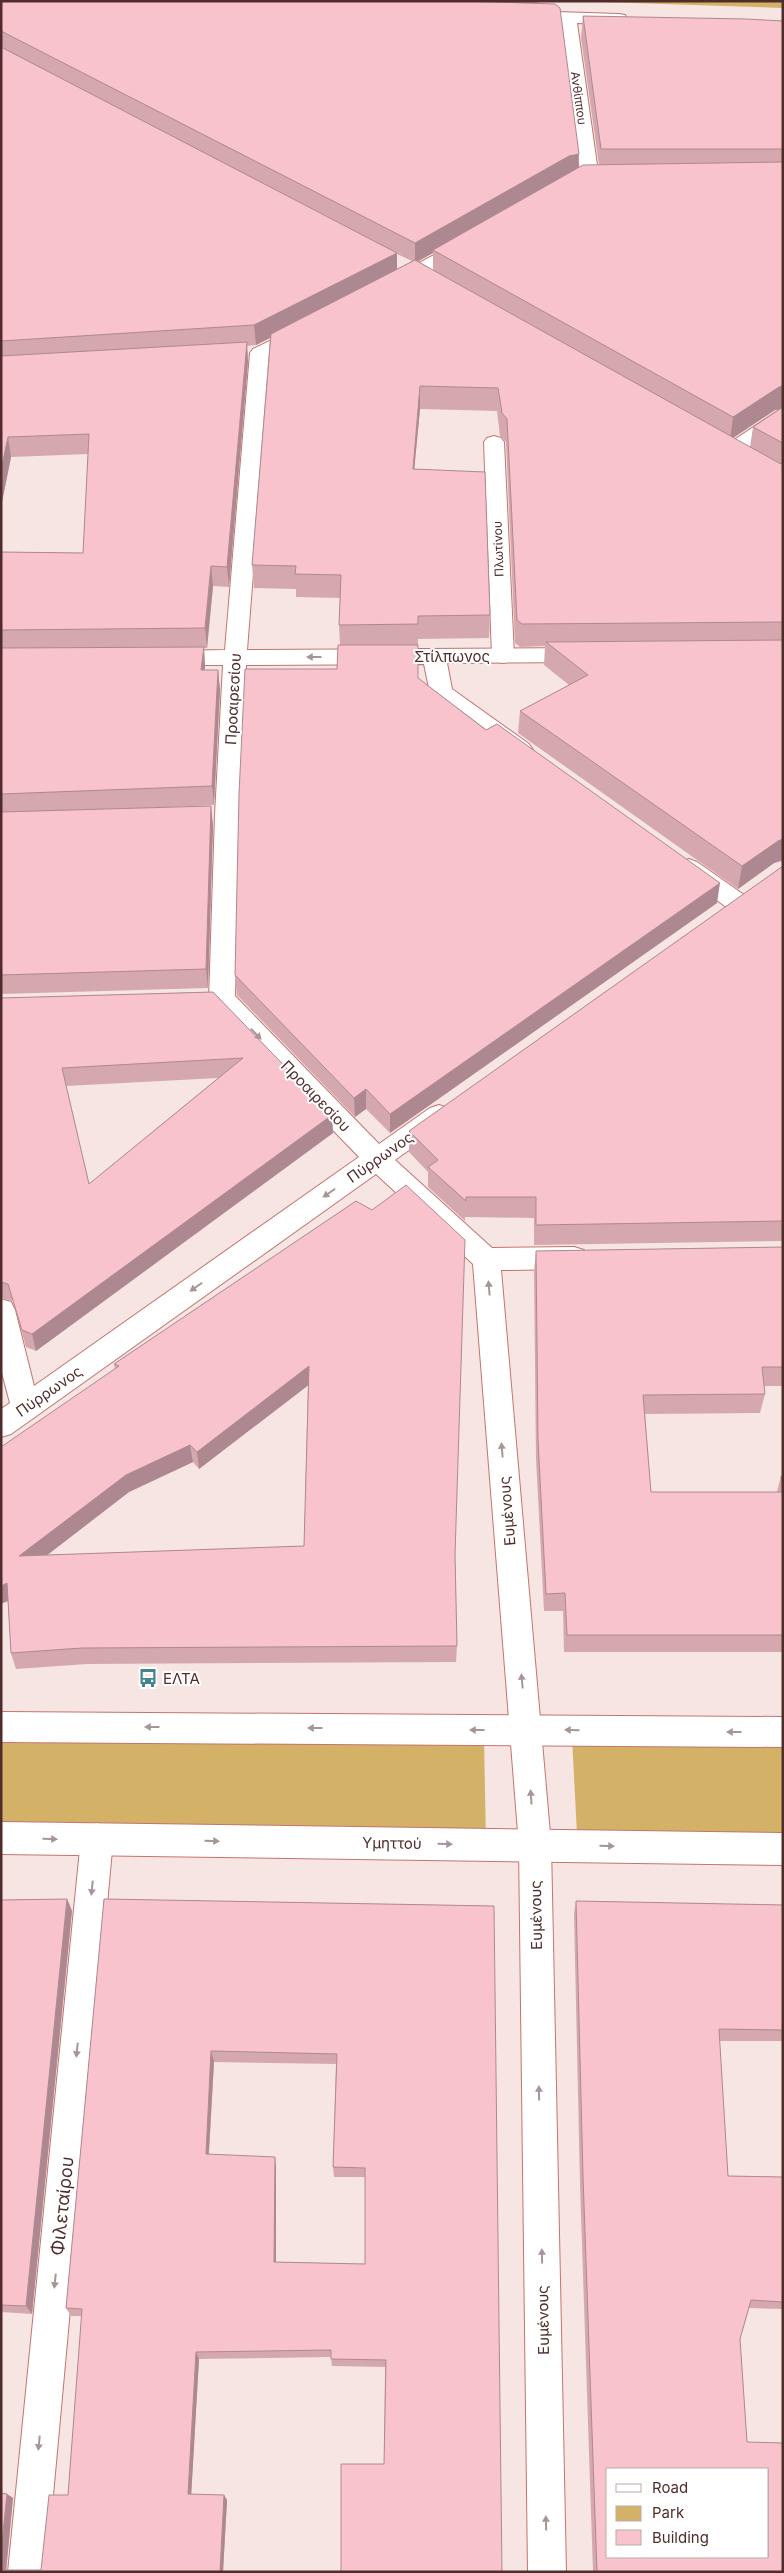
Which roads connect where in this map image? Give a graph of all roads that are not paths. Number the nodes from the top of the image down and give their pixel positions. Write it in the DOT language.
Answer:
graph roads {
  1 [pos="509,16"];
  2 [pos="568,17"];
  3 [pos="636,19"];
  4 [pos="609,179"];
  5 [pos="483,235"];
  6 [pos="372,295"];
  7 [pos="320,322"];
  8 [pos="783,416"];
  9 [pos="494,442"];
  10 [pos="733,450"];
  11 [pos="599,655"];
  12 [pos="434,656"];
  13 [pos="503,656"];
  14 [pos="147,658"];
  15 [pos="235,658"];
  16 [pos="537,761"];
  17 [pos="674,857"];
  18 [pos="760,887"];
  19 [pos="738,903"];
  20 [pos="714,920"];
  21 [pos="457,1102"];
  22 [pos="377,1159"];
  23 [pos="595,1258"];
  24 [pos="486,1260"];
  25 [pos="1,1310"];
  26 [pos="25,1408"];
  27 [pos="1,1425"];
  28 [pos="1,1727"];
  29 [pos="526,1730"];
  30 [pos="783,1732"];
  31 [pos="1,1838"];
  32 [pos="97,1839"];
  33 [pos="534,1845"];
  34 [pos="783,1849"];
  35 [pos="27,2572"];
  36 [pos="547,2572"];
  1 -- 2 [label="street"];
  2 -- 3 [label="street"];
  2 -- 4 [label="street, Ανθίππου"];
  5 -- 6 [label="street"];
  7 -- 15 [label="street, Προαιρεσίου"];
  8 -- 10 [label="street"];
  9 -- 13 [label="street, Πλωτίνου"];
  11 -- 13 [label="street, Στίλπωνος"];
  12 -- 13 [label="street, Στίλπωνος"];
  12 -- 15 [label="street, Στίλπωνος, one-way"];
  12 -- 16 [label="street"];
  14 -- 15 [label="street, Στίλπωνος"];
  15 -- 22 [label="street, Προαιρεσίου, one-way"];
  17 -- 19 [label="street"];
  18 -- 19 [label="street"];
  19 -- 20 [label="street"];
  21 -- 22 [label="street, Πύρρωνος"];
  22 -- 24 [label="street, Προαιρεσίου"];
  22 -- 26 [label="street, Πύρρωνος, one-way"];
  23 -- 24 [label="street"];
  29 -- 24 [label="street, Ευμένους, one-way"];
  25 -- 26 [label="street"];
  26 -- 27 [label="street, Πύρρωνος"];
  29 -- 28 [label="street, one-way"];
  30 -- 29 [label="street, one-way"];
  33 -- 29 [label="street, Ευμένους, one-way"];
  31 -- 32 [label="street, Υμηττού, one-way"];
  32 -- 33 [label="street, Υμηττού, one-way"];
  32 -- 35 [label="street, Φιλεταίρου, one-way"];
  33 -- 34 [label="street, Υμηττού, one-way"];
  36 -- 33 [label="street, Ευμένους, one-way"];
}
